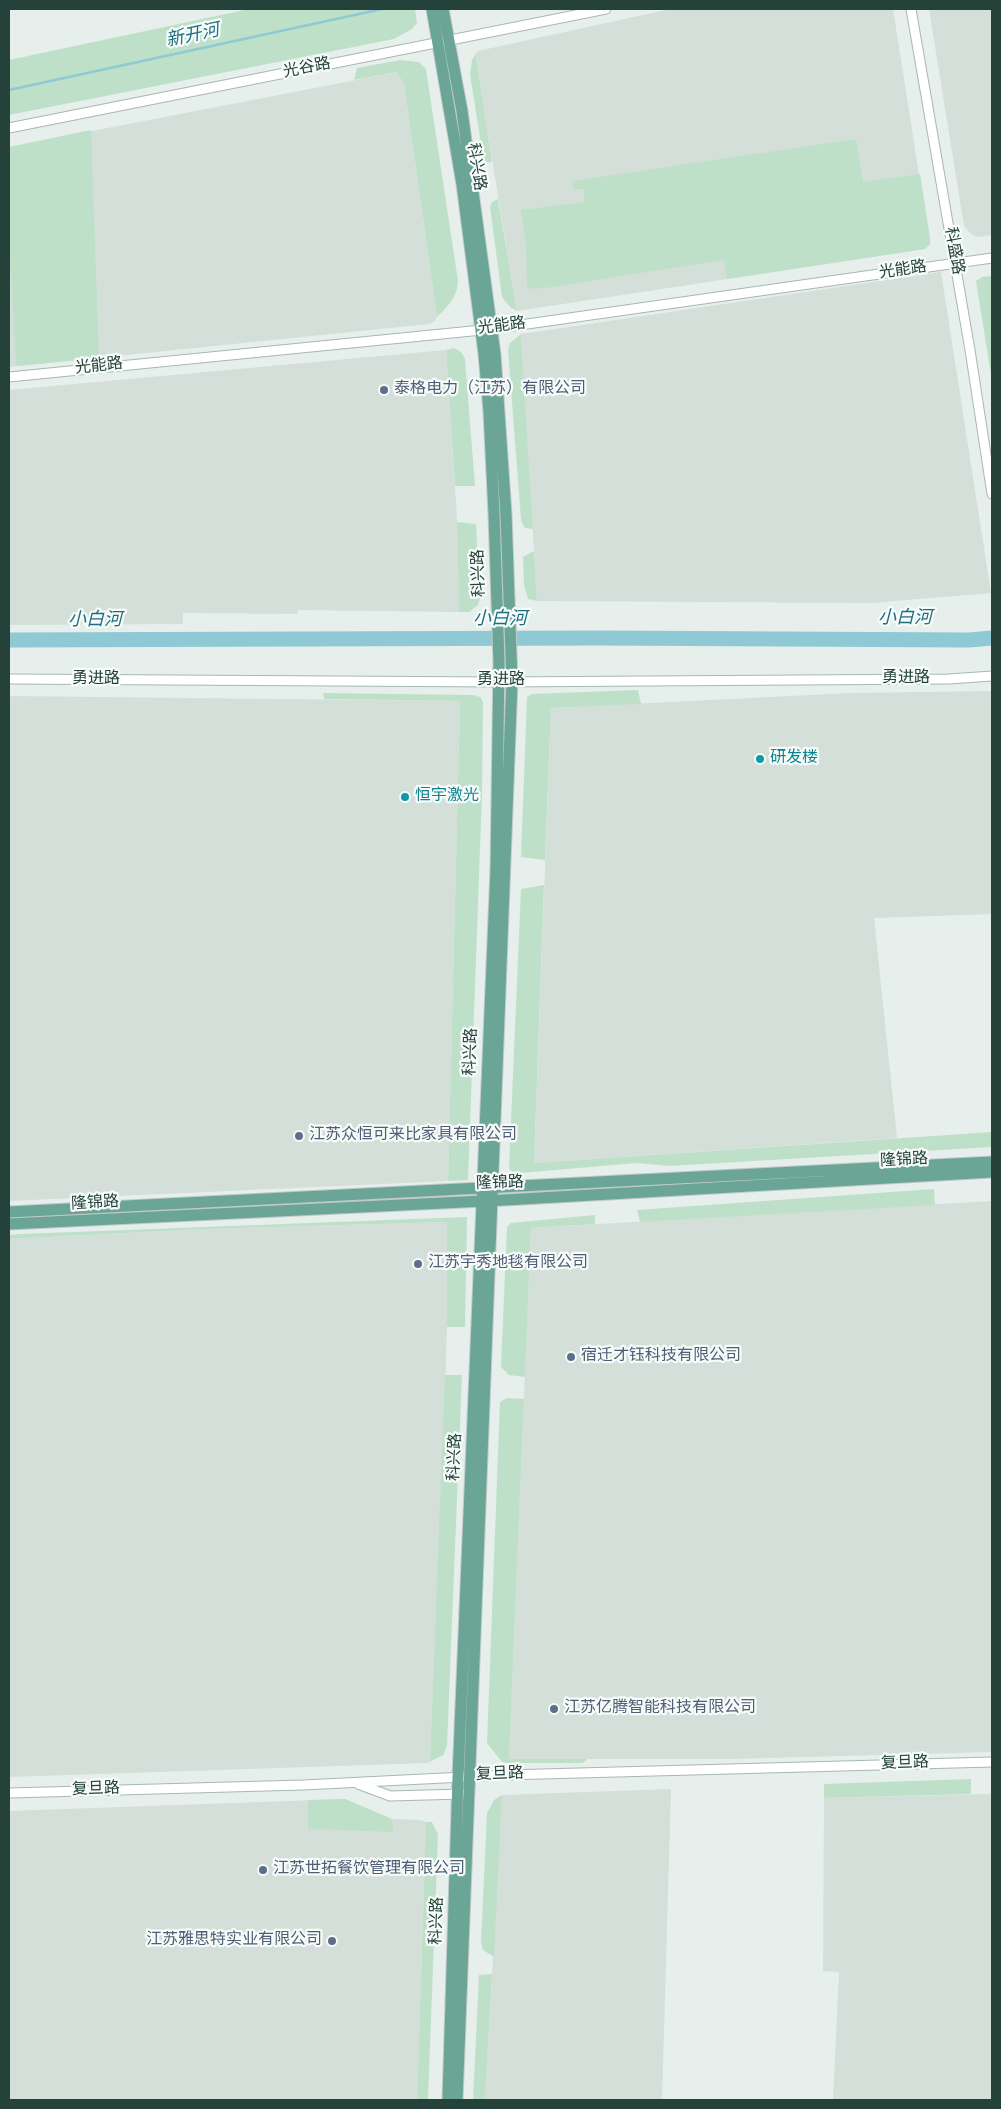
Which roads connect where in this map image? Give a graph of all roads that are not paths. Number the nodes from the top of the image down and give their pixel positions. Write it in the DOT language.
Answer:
graph roads {
  1 [pos="432,9"];
  2 [pos="444,9"];
  3 [pos="606,9"];
  4 [pos="911,9"];
  5 [pos="444,42"];
  6 [pos="9,128"];
  7 [pos="992,258"];
  8 [pos="955,264"];
  9 [pos="487,329"];
  10 [pos="9,376"];
  11 [pos="992,494"];
  12 [pos="992,676"];
  13 [pos="9,679"];
  14 [pos="512,681"];
  15 [pos="499,682"];
  16 [pos="992,1162"];
  17 [pos="992,1172"];
  18 [pos="488,1195"];
  19 [pos="9,1212"];
  20 [pos="9,1224"];
  21 [pos="992,1762"];
  22 [pos="470,1776"];
  23 [pos="458,1777"];
  24 [pos="353,1782"];
  25 [pos="9,1793"];
  26 [pos="464,1794"];
  27 [pos="448,2100"];
  28 [pos="457,2100"];
  1 -- 5 [label="main road, 科兴路"];
  2 -- 5 [label="main road, 科兴路"];
  3 -- 5 [label="street, 光谷路"];
  4 -- 8 [label="street, 科盛路"];
  5 -- 6 [label="street, 光谷路"];
  5 -- 9 [label="main road, 科兴路"];
  7 -- 8 [label="street, 光能路"];
  8 -- 9 [label="street, 光能路"];
  8 -- 11 [label="street, 科盛路"];
  9 -- 10 [label="street, 光能路"];
  9 -- 14 [label="main road, 科兴路"];
  9 -- 15 [label="main road, 科兴路"];
  12 -- 14 [label="street, 勇进路"];
  13 -- 15 [label="street, 勇进路"];
  14 -- 15 [label="street, 勇进路"];
  14 -- 18 [label="main road, 科兴路"];
  15 -- 18 [label="main road, 科兴路"];
  16 -- 18 [label="main road, 隆锦路"];
  17 -- 18 [label="main road, 隆锦路"];
  18 -- 19 [label="main road, 隆锦路"];
  18 -- 20 [label="main road, 隆锦路"];
  18 -- 22 [label="main road, 科兴路"];
  18 -- 23 [label="main road, 科兴路"];
  21 -- 22 [label="street, 复旦路"];
  22 -- 23 [label="street, 复旦路"];
  22 -- 26 [label="main road, 科兴路"];
  23 -- 24 [label="street, 复旦路"];
  23 -- 26 [label="main road, 科兴路"];
  24 -- 25 [label="street, 复旦路"];
  24 -- 26 [label="street"];
  26 -- 27 [label="main road, 科兴路"];
  26 -- 28 [label="main road, 科兴路"];
}
